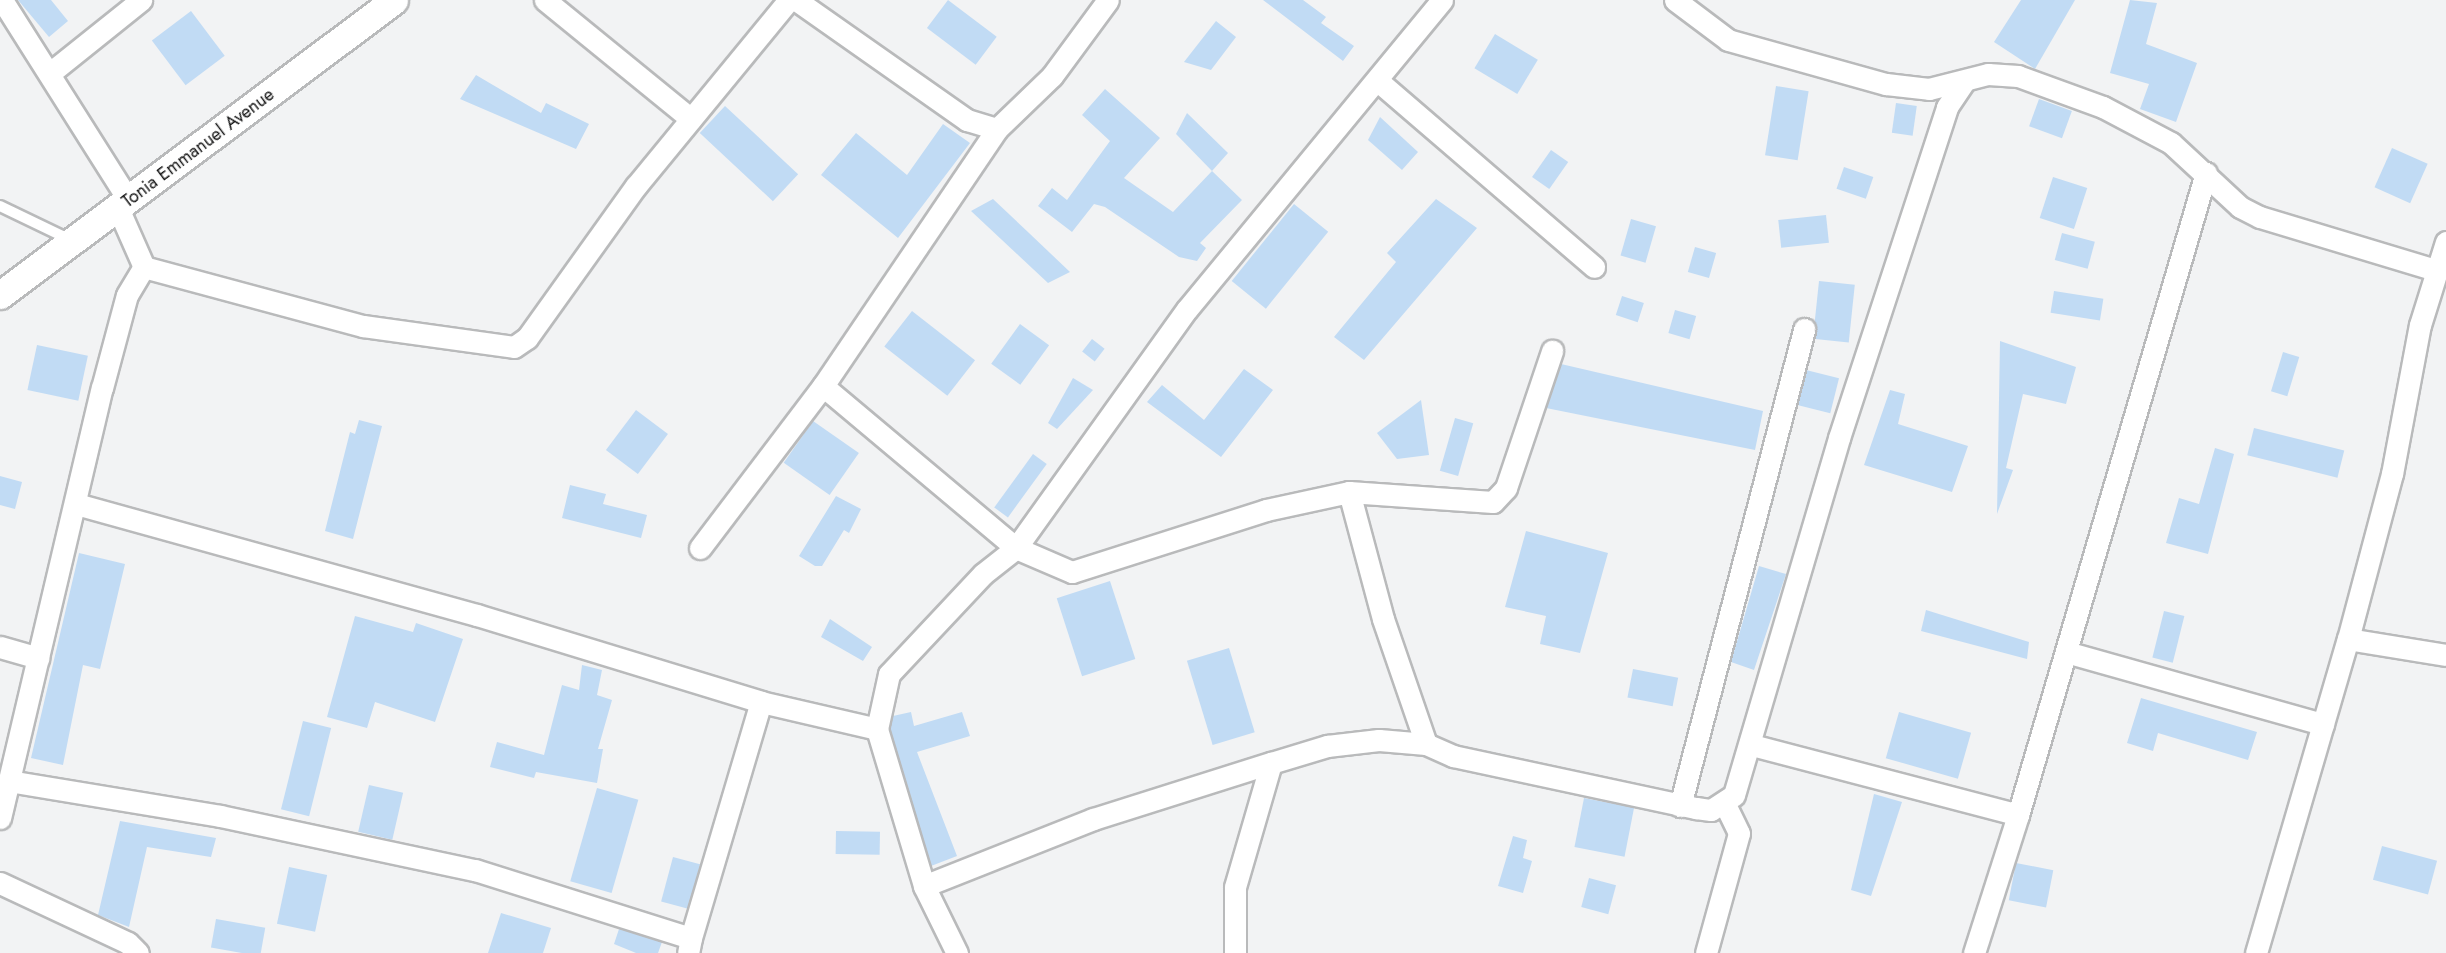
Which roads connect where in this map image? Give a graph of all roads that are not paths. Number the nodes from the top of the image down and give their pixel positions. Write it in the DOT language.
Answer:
graph roads {
  1 [pos="2,0"];
  2 [pos="141,0"];
  3 [pos="394,0"];
  4 [pos="545,0"];
  5 [pos="789,0"];
  6 [pos="796,0"];
  7 [pos="1108,0"];
  8 [pos="1442,0"];
  9 [pos="1675,0"];
  10 [pos="50,73"];
  11 [pos="1965,80"];
  12 [pos="1378,81"];
  13 [pos="1929,89"];
  14 [pos="1947,107"];
  15 [pos="691,119"];
  16 [pos="997,129"];
  17 [pos="2206,173"];
  18 [pos="123,204"];
  19 [pos="0,206"];
  20 [pos="74,242"];
  21 [pos="2446,242"];
  22 [pos="144,267"];
  23 [pos="1594,267"];
  24 [pos="2436,270"];
  25 [pos="0,295"];
  26 [pos="1804,329"];
  27 [pos="1552,351"];
  28 [pos="823,386"];
  29 [pos="1349,492"];
  30 [pos="76,504"];
  31 [pos="700,548"];
  32 [pos="1016,548"];
  33 [pos="2348,639"];
  34 [pos="0,647"];
  35 [pos="2066,652"];
  36 [pos="2446,655"];
  37 [pos="38,658"];
  38 [pos="761,702"];
  39 [pos="2323,724"];
  40 [pos="877,729"];
  41 [pos="1426,744"];
  42 [pos="1752,745"];
  43 [pos="1271,763"];
  44 [pos="9,781"];
  45 [pos="1725,804"];
  46 [pos="1680,806"];
  47 [pos="2018,815"];
  48 [pos="0,818"];
  49 [pos="0,883"];
  50 [pos="924,886"];
  51 [pos="690,946"];
  52 [pos="950,949"];
  53 [pos="138,953"];
  54 [pos="1235,953"];
  55 [pos="1706,953"];
  56 [pos="1974,953"];
  57 [pos="2256,953"];
  1 -- 10 [label="street"];
  2 -- 10 [label="street"];
  3 -- 18 [label="street, Tonia Emmanuel Avenue"];
  4 -- 15 [label="street"];
  5 -- 15 [label="street"];
  6 -- 16 [label="street"];
  7 -- 16 [label="street"];
  8 -- 12 [label="street"];
  9 -- 13 [label="street"];
  10 -- 18 [label="street"];
  11 -- 13 [label="street"];
  11 -- 14 [label="street"];
  11 -- 17 [label="street"];
  12 -- 23 [label="street"];
  12 -- 32 [label="street"];
  13 -- 14 [label="street"];
  14 -- 42 [label="street"];
  15 -- 22 [label="street"];
  16 -- 28 [label="street"];
  17 -- 24 [label="street"];
  17 -- 35 [label="street"];
  18 -- 20 [label="street, Tonia Emmanuel Avenue"];
  18 -- 22 [label="street"];
  19 -- 20 [label="lane"];
  20 -- 25 [label="street, Tonia Emmanuel Avenue"];
  21 -- 24 [label="street"];
  22 -- 30 [label="street"];
  24 -- 33 [label="street"];
  26 -- 46 [label="street"];
  27 -- 29 [label="street"];
  28 -- 31 [label="street"];
  28 -- 32 [label="street"];
  29 -- 32 [label="street"];
  29 -- 41 [label="street"];
  30 -- 37 [label="street"];
  30 -- 38 [label="street"];
  32 -- 40 [label="street"];
  33 -- 36 [label="street"];
  33 -- 39 [label="street"];
  34 -- 37 [label="street"];
  35 -- 39 [label="street"];
  35 -- 47 [label="street"];
  37 -- 44 [label="street"];
  38 -- 40 [label="street"];
  38 -- 51 [label="street"];
  39 -- 57 [label="street"];
  40 -- 50 [label="street"];
  41 -- 43 [label="street"];
  41 -- 46 [label="street"];
  42 -- 45 [label="street"];
  42 -- 47 [label="street"];
  43 -- 50 [label="street"];
  43 -- 54 [label="street"];
  44 -- 48 [label="street"];
  44 -- 51 [label="street"];
  45 -- 46 [label="street"];
  45 -- 55 [label="street"];
  47 -- 56 [label="street"];
  49 -- 53 [label="street"];
  50 -- 52 [label="street"];
}
